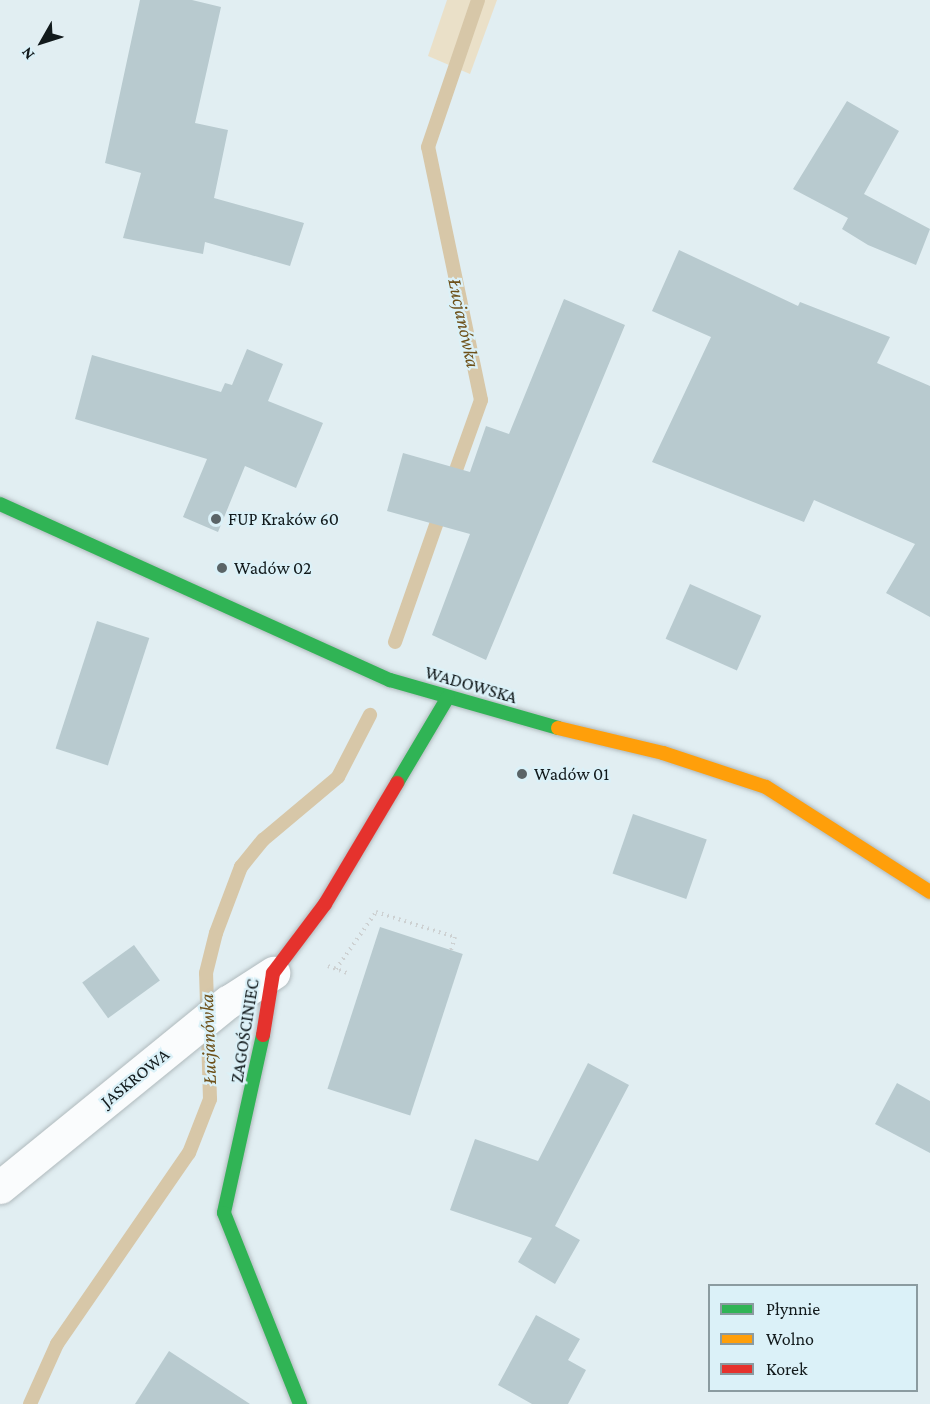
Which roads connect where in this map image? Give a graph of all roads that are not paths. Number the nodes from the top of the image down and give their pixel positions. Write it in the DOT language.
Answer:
graph roads {
  1 [pos="0,504"];
  2 [pos="448,698"];
  3 [pos="930,892"];
  4 [pos="273,973"];
  5 [pos="0,1187"];
  6 [pos="300,1404"];
  1 -- 2 [label="street, WADOWSKA"];
  2 -- 3 [label="street, WADOWSKA"];
  2 -- 4 [label="street, ZAGOŚCINIEC"];
  4 -- 5 [label="street, JASKROWA"];
  4 -- 6 [label="street, ZAGOŚCINIEC"];
}
